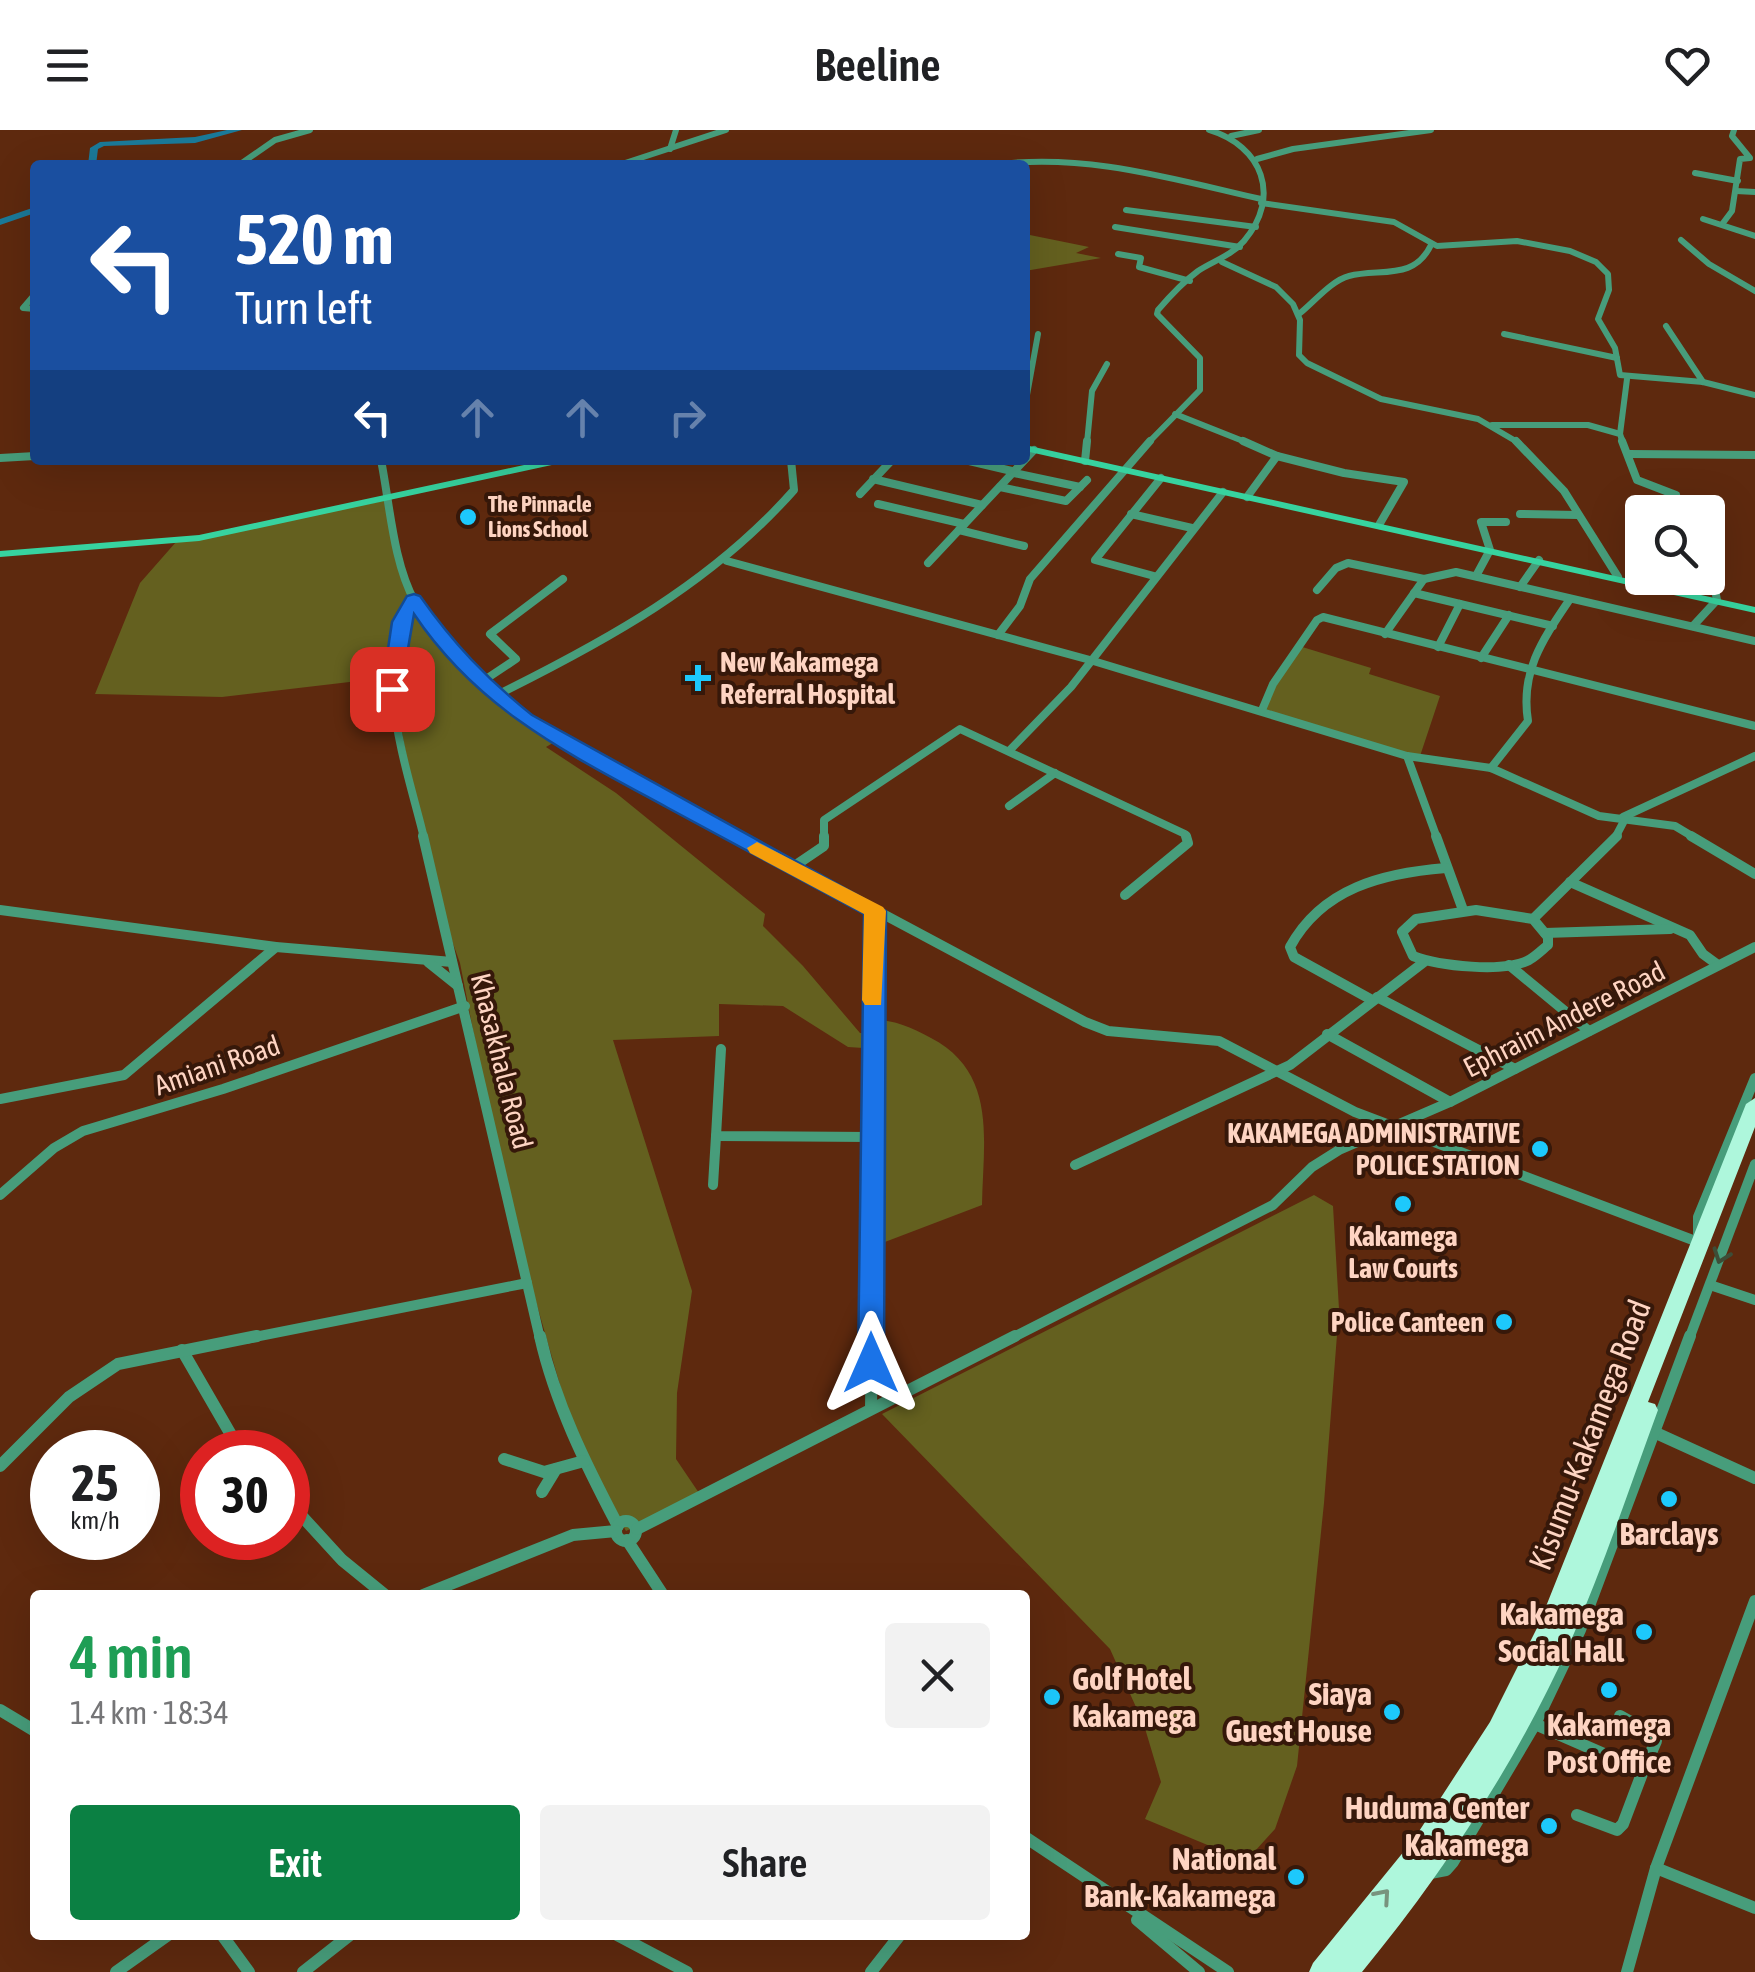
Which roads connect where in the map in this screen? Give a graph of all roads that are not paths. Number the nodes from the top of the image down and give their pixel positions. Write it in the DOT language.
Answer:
graph roads {
  1 [pos="310,130"];
  2 [pos="676,130"];
  3 [pos="726,130"];
  4 [pos="1209,130"];
  5 [pos="1259,130"];
  6 [pos="1430,130"];
  7 [pos="1734,130"];
  8 [pos="1230,136"];
  9 [pos="670,149"];
  10 [pos="1256,158"];
  11 [pos="246,160"];
  12 [pos="635,160"];
  13 [pos="1030,161"];
  14 [pos="1694,173"];
  15 [pos="1738,180"];
  16 [pos="1736,190"];
  17 [pos="1755,192"];
  18 [pos="1261,201"];
  19 [pos="1126,210"];
  20 [pos="1703,219"];
  21 [pos="1723,223"];
  22 [pos="1115,226"];
  23 [pos="1256,227"];
  24 [pos="1755,236"];
  25 [pos="1681,240"];
  26 [pos="1430,245"];
  27 [pos="1240,247"];
  28 [pos="1118,254"];
  29 [pos="1222,262"];
  30 [pos="1190,281"];
  31 [pos="1755,291"];
  32 [pos="1298,314"];
  33 [pos="1666,326"];
  34 [pos="1038,334"];
  35 [pos="1504,334"];
  36 [pos="1617,358"];
  37 [pos="1107,364"];
  38 [pos="1626,379"];
  39 [pos="1703,382"];
  40 [pos="1030,393"];
  41 [pos="1755,395"];
  42 [pos="1175,414"];
  43 [pos="1491,425"];
  44 [pos="1620,434"];
  45 [pos="1030,450"];
  46 [pos="1629,454"];
  47 [pos="1755,455"];
  48 [pos="30,456"];
  49 [pos="1278,456"];
  50 [pos="0,458"];
  51 [pos="1085,461"];
  52 [pos="383,465"];
  53 [pos="522,465"];
  54 [pos="792,465"];
  55 [pos="887,465"];
  56 [pos="985,465"];
  57 [pos="1020,465"];
  58 [pos="1128,470"];
  59 [pos="1015,472"];
  60 [pos="1161,478"];
  61 [pos="873,479"];
  62 [pos="1000,487"];
  63 [pos="1223,492"];
  64 [pos="860,494"];
  65 [pos="1675,495"];
  66 [pos="1247,497"];
  67 [pos="388,500"];
  68 [pos="878,504"];
  69 [pos="982,505"];
  70 [pos="1131,514"];
  71 [pos="1520,514"];
  72 [pos="1578,514"];
  73 [pos="1506,522"];
  74 [pos="1379,525"];
  75 [pos="962,527"];
  76 [pos="1192,528"];
  77 [pos="1024,546"];
  78 [pos="1490,550"];
  79 [pos="0,554"];
  80 [pos="726,560"];
  81 [pos="1540,560"];
  82 [pos="928,564"];
  83 [pos="1154,576"];
  84 [pos="1476,576"];
  85 [pos="1618,577"];
  86 [pos="1424,578"];
  87 [pos="562,579"];
  88 [pos="1520,587"];
  89 [pos="1317,590"];
  90 [pos="1414,592"];
  91 [pos="1716,595"];
  92 [pos="1570,598"];
  93 [pos="414,600"];
  94 [pos="1717,600"];
  95 [pos="1460,604"];
  96 [pos="1755,610"];
  97 [pos="1508,616"];
  98 [pos="1552,626"];
  99 [pos="1693,626"];
  100 [pos="1385,634"];
  101 [pos="998,635"];
  102 [pos="1755,641"];
  103 [pos="1438,648"];
  104 [pos="1480,658"];
  105 [pos="1090,660"];
  106 [pos="1526,670"];
  107 [pos="480,683"];
  108 [pos="495,696"];
  109 [pos="1262,710"];
  110 [pos="1755,726"];
  111 [pos="1010,752"];
  112 [pos="1407,756"];
  113 [pos="1755,756"];
  114 [pos="1491,768"];
  115 [pos="1055,773"];
  116 [pos="1010,806"];
  117 [pos="1621,819"];
  118 [pos="792,867"];
  119 [pos="1446,868"];
  120 [pos="1755,874"];
  121 [pos="1570,882"];
  122 [pos="1125,895"];
  123 [pos="0,910"];
  124 [pos="1463,910"];
  125 [pos="875,911"];
  126 [pos="1533,919"];
  127 [pos="1676,929"];
  128 [pos="1546,933"];
  129 [pos="276,947"];
  130 [pos="1755,947"];
  131 [pos="428,962"];
  132 [pos="452,962"];
  133 [pos="1424,962"];
  134 [pos="1508,966"];
  135 [pos="1718,966"];
  136 [pos="459,986"];
  137 [pos="1374,998"];
  138 [pos="465,1006"];
  139 [pos="1589,1031"];
  140 [pos="1328,1034"];
  141 [pos="721,1048"];
  142 [pos="1515,1068"];
  143 [pos="1276,1071"];
  144 [pos="1755,1078"];
  145 [pos="0,1099"];
  146 [pos="1450,1102"];
  147 [pos="1755,1104"];
  148 [pos="1392,1127"];
  149 [pos="1755,1134"];
  150 [pos="716,1136"];
  151 [pos="871,1137"];
  152 [pos="1755,1164"];
  153 [pos="1075,1165"];
  154 [pos="712,1185"];
  155 [pos="0,1195"];
  156 [pos="1698,1242"];
  157 [pos="527,1283"];
  158 [pos="1710,1286"];
  159 [pos="1755,1300"];
  160 [pos="182,1350"];
  161 [pos="871,1408"];
  162 [pos="227,1430"];
  163 [pos="1656,1433"];
  164 [pos="504,1459"];
  165 [pos="584,1461"];
  166 [pos="0,1466"];
  167 [pos="556,1469"];
  168 [pos="1755,1478"];
  169 [pos="1636,1484"];
  170 [pos="542,1492"];
  171 [pos="1616,1496"];
  172 [pos="310,1525"];
  173 [pos="624,1531"];
  174 [pos="378,1590"];
  175 [pos="436,1590"];
  176 [pos="659,1590"];
  177 [pos="1755,1602"];
  178 [pos="0,1710"];
  179 [pos="1620,1716"];
  180 [pos="1535,1724"];
  181 [pos="30,1728"];
  182 [pos="1643,1771"];
  183 [pos="1577,1815"];
  184 [pos="1030,1840"];
  185 [pos="1656,1868"];
  186 [pos="1424,1875"];
  187 [pos="1098,1888"];
  188 [pos="1755,1908"];
  189 [pos="161,1940"];
  190 [pos="226,1940"];
  191 [pos="344,1940"];
  192 [pos="627,1940"];
  193 [pos="896,1940"];
  194 [pos="116,1972"];
  195 [pos="248,1972"];
  196 [pos="303,1972"];
  197 [pos="687,1972"];
  198 [pos="871,1972"];
  199 [pos="1199,1972"];
  200 [pos="1228,1972"];
  201 [pos="1322,1972"];
  202 [pos="1346,1972"];
  203 [pos="1627,1972"];
  1 -- 11 [label="street"];
  2 -- 9 [label="street"];
  3 -- 9 [label="street"];
  4 -- 8 [label="street"];
  5 -- 8 [label="street"];
  6 -- 10 [label="street"];
  7 -- 15 [label="street"];
  8 -- 10 [label="street"];
  9 -- 12 [label="street"];
  10 -- 18 [label="street"];
  13 -- 18 [label="street"];
  14 -- 15 [label="street"];
  15 -- 16 [label="street"];
  16 -- 17 [label="street"];
  16 -- 21 [label="street"];
  18 -- 23 [label="street"];
  18 -- 26 [label="street"];
  19 -- 23 [label="street"];
  20 -- 21 [label="street"];
  21 -- 24 [label="street"];
  22 -- 27 [label="street"];
  23 -- 27 [label="street"];
  25 -- 31 [label="street"];
  26 -- 32 [label="street"];
  26 -- 36 [label="street"];
  27 -- 29 [label="street"];
  28 -- 30 [label="street"];
  29 -- 30 [label="street"];
  29 -- 32 [label="street"];
  30 -- 42 [label="street"];
  32 -- 43 [label="street"];
  33 -- 39 [label="street"];
  34 -- 40 [label="street"];
  35 -- 36 [label="street"];
  36 -- 38 [label="street"];
  37 -- 51 [label="street"];
  38 -- 39 [label="street"];
  38 -- 44 [label="street"];
  39 -- 41 [label="street"];
  42 -- 49 [label="street"];
  42 -- 58 [label="street"];
  43 -- 44 [label="street"];
  43 -- 72 [label="street"];
  44 -- 46 [label="street"];
  45 -- 51 [label="main road"];
  46 -- 47 [label="street"];
  46 -- 65 [label="street"];
  48 -- 50 [label="street"];
  49 -- 66 [label="street"];
  49 -- 74 [label="street"];
  51 -- 58 [label="main road"];
  52 -- 67 [label="street"];
  53 -- 67 [label="main road"];
  54 -- 80 [label="street"];
  55 -- 61 [label="street"];
  56 -- 59 [label="street"];
  57 -- 59 [label="street"];
  58 -- 60 [label="main road"];
  58 -- 101 [label="street"];
  59 -- 62 [label="street"];
  59 -- 62 [label="street"];
  60 -- 63 [label="main road"];
  60 -- 70 [label="street"];
  61 -- 64 [label="street"];
  61 -- 69 [label="street"];
  62 -- 69 [label="street"];
  63 -- 66 [label="main road"];
  63 -- 76 [label="street"];
  66 -- 74 [label="main road"];
  67 -- 79 [label="main road"];
  67 -- 93 [label="street"];
  68 -- 75 [label="street"];
  69 -- 75 [label="street"];
  70 -- 76 [label="street"];
  70 -- 83 [label="street"];
  71 -- 72 [label="street"];
  72 -- 85 [label="street"];
  73 -- 78 [label="street"];
  74 -- 78 [label="main road"];
  75 -- 77 [label="street"];
  75 -- 82 [label="street"];
  76 -- 83 [label="street"];
  78 -- 81 [label="main road"];
  78 -- 84 [label="street"];
  80 -- 101 [label="street"];
  80 -- 108 [label="street"];
  81 -- 85 [label="main road"];
  81 -- 88 [label="street"];
  83 -- 105 [label="street"];
  84 -- 86 [label="street"];
  84 -- 88 [label="street"];
  85 -- 94 [label="main road"];
  86 -- 89 [label="street"];
  86 -- 90 [label="street"];
  87 -- 107 [label="street"];
  88 -- 92 [label="street"];
  90 -- 95 [label="street"];
  90 -- 100 [label="street"];
  91 -- 94 [label="street"];
  92 -- 98 [label="street"];
  92 -- 99 [label="street"];
  93 -- 107 [label="street"];
  93 -- 132 [label="street, Khasakhala Road"];
  94 -- 96 [label="main road"];
  94 -- 99 [label="street"];
  95 -- 97 [label="street"];
  95 -- 103 [label="street"];
  97 -- 98 [label="street"];
  97 -- 104 [label="street"];
  98 -- 106 [label="street"];
  99 -- 102 [label="street"];
  100 -- 103 [label="street"];
  100 -- 109 [label="street"];
  101 -- 105 [label="street"];
  103 -- 104 [label="street"];
  104 -- 106 [label="street"];
  105 -- 109 [label="street"];
  105 -- 111 [label="street"];
  106 -- 110 [label="street"];
  106 -- 114 [label="street"];
  107 -- 108 [label="street"];
  108 -- 118 [label="street"];
  109 -- 112 [label="street"];
  111 -- 115 [label="street"];
  111 -- 118 [label="street"];
  112 -- 114 [label="street"];
  112 -- 119 [label="street"];
  113 -- 117 [label="street"];
  114 -- 117 [label="street"];
  115 -- 116 [label="street"];
  115 -- 122 [label="street"];
  117 -- 120 [label="street"];
  117 -- 121 [label="street"];
  118 -- 125 [label="street"];
  119 -- 124 [label="street"];
  119 -- 137 [label="street"];
  121 -- 126 [label="street"];
  121 -- 127 [label="street"];
  123 -- 129 [label="street"];
  124 -- 126 [label="street"];
  124 -- 133 [label="street"];
  125 -- 143 [label="street"];
  125 -- 151 [label="street"];
  126 -- 128 [label="street"];
  127 -- 128 [label="street"];
  127 -- 135 [label="street"];
  128 -- 134 [label="street"];
  129 -- 131 [label="street"];
  129 -- 145 [label="street"];
  130 -- 135 [label="street, Ephraim Andere Road"];
  131 -- 132 [label="street"];
  131 -- 136 [label="street"];
  132 -- 136 [label="street, Khasakhala Road"];
  133 -- 134 [label="street"];
  133 -- 137 [label="street"];
  134 -- 139 [label="street"];
  135 -- 139 [label="street, Ephraim Andere Road"];
  136 -- 138 [label="street, Khasakhala Road"];
  137 -- 140 [label="street"];
  137 -- 142 [label="street"];
  138 -- 155 [label="street, Amiani Road"];
  138 -- 157 [label="street, Khasakhala Road"];
  139 -- 142 [label="street, Ephraim Andere Road"];
  140 -- 143 [label="street"];
  140 -- 146 [label="street"];
  141 -- 150 [label="street"];
  142 -- 146 [label="street, Ephraim Andere Road"];
  143 -- 148 [label="street"];
  143 -- 153 [label="street"];
  144 -- 156 [label="street"];
  146 -- 148 [label="street, Ephraim Andere Road"];
  147 -- 156 [label="highway, Kisumu-Kakamega Road"];
  148 -- 156 [label="street"];
  148 -- 161 [label="street, Ephraim Andere Road"];
  149 -- 171 [label="highway, Kisumu-Kakamega Road"];
  150 -- 151 [label="street"];
  150 -- 154 [label="street"];
  151 -- 161 [label="street"];
  152 -- 158 [label="street, one-way"];
  201 -- 156 [label="highway, Kisumu-Kakamega Road, one-way"];
  157 -- 160 [label="street"];
  157 -- 165 [label="street, Khasakhala Road"];
  158 -- 159 [label="street"];
  158 -- 163 [label="street"];
  160 -- 162 [label="street"];
  160 -- 166 [label="street"];
  161 -- 173 [label="street, Ephraim Andere Road"];
  163 -- 168 [label="street"];
  163 -- 169 [label="street"];
  164 -- 167 [label="street"];
  165 -- 167 [label="street"];
  165 -- 173 [label="street, Khasakhala Road"];
  167 -- 170 [label="street"];
  169 -- 171 [label="street"];
  169 -- 180 [label="street"];
  171 -- 186 [label="highway, Kisumu-Kakamega Road"];
  172 -- 174 [label="street"];
  173 -- 175 [label="street, Ephraim Andere Road"];
  173 -- 176 [label="street, Khasakhala Road"];
  177 -- 185 [label="street"];
  178 -- 181 [label="street"];
  179 -- 182 [label="street"];
  180 -- 182 [label="street"];
  180 -- 186 [label="street"];
  182 -- 183 [label="street"];
  184 -- 187 [label="street"];
  185 -- 188 [label="street"];
  185 -- 203 [label="street"];
  186 -- 202 [label="highway, Kisumu-Kakamega Road"];
  187 -- 199 [label="street"];
  187 -- 200 [label="street"];
  189 -- 194 [label="street"];
  190 -- 195 [label="street"];
  191 -- 196 [label="street"];
  192 -- 197 [label="street"];
  193 -- 198 [label="street"];
}
